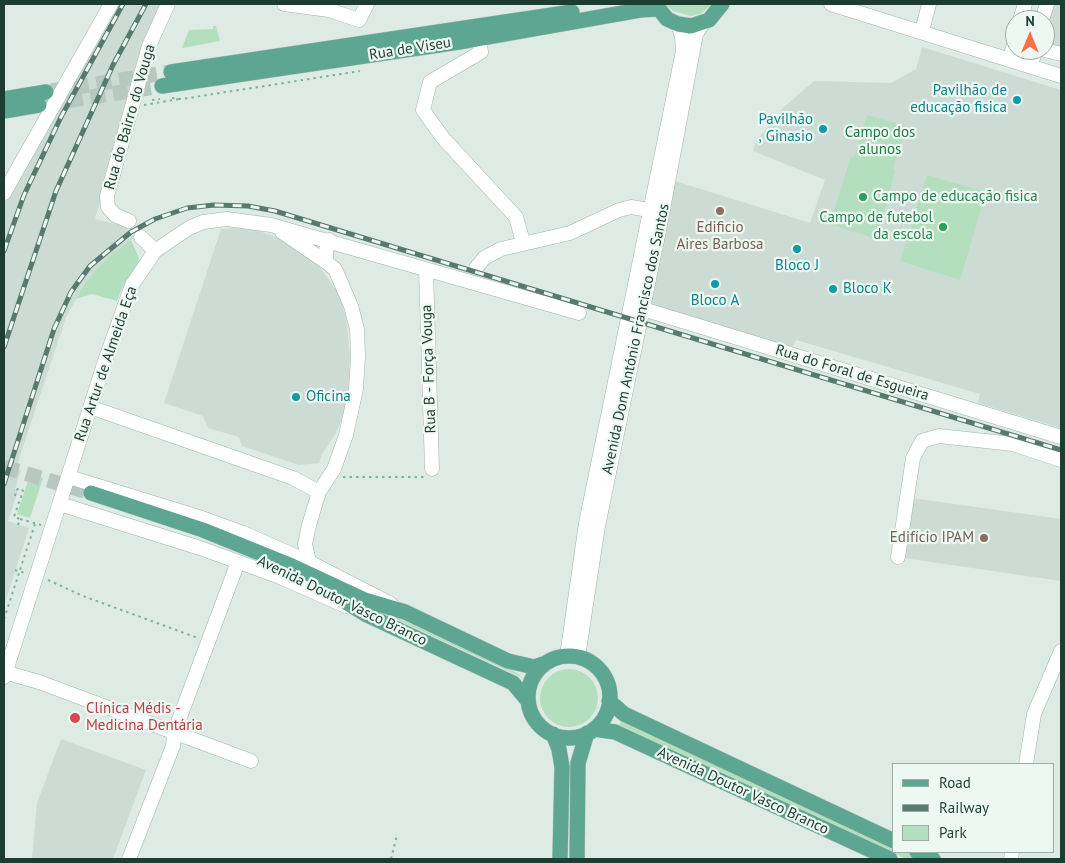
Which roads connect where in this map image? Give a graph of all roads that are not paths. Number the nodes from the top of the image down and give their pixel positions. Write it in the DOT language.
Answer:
graph roads {
  1 [pos="111,4"];
  2 [pos="168,4"];
  3 [pos="284,4"];
  4 [pos="367,4"];
  5 [pos="624,4"];
  6 [pos="722,4"];
  7 [pos="831,4"];
  8 [pos="929,4"];
  9 [pos="657,7"];
  10 [pos="703,23"];
  11 [pos="678,24"];
  12 [pos="922,31"];
  13 [pos="478,38"];
  14 [pos="1005,57"];
  15 [pos="1013,60"];
  16 [pos="1032,60"];
  17 [pos="1030,66"];
  18 [pos="171,72"];
  19 [pos="1061,76"];
  20 [pos="166,92"];
  21 [pos="4,99"];
  22 [pos="4,110"];
  23 [pos="4,193"];
  24 [pos="649,210"];
  25 [pos="129,221"];
  26 [pos="271,225"];
  27 [pos="141,237"];
  28 [pos="334,242"];
  29 [pos="523,242"];
  30 [pos="155,251"];
  31 [pos="331,266"];
  32 [pos="476,268"];
  33 [pos="426,270"];
  34 [pos="642,309"];
  35 [pos="579,313"];
  36 [pos="90,407"];
  37 [pos="1061,437"];
  38 [pos="1061,460"];
  39 [pos="432,469"];
  40 [pos="69,477"];
  41 [pos="319,492"];
  42 [pos="60,504"];
  43 [pos="898,557"];
  44 [pos="238,562"];
  45 [pos="309,562"];
  46 [pos="405,612"];
  47 [pos="367,615"];
  48 [pos="1061,651"];
  49 [pos="573,657"];
  50 [pos="546,663"];
  51 [pos="4,674"];
  52 [pos="528,701"];
  53 [pos="609,701"];
  54 [pos="590,731"];
  55 [pos="174,733"];
  56 [pos="553,734"];
  57 [pos="251,761"];
  58 [pos="1026,763"];
  59 [pos="892,840"];
  60 [pos="919,853"];
  61 [pos="120,859"];
  62 [pos="129,859"];
  63 [pos="560,859"];
  64 [pos="577,859"];
  65 [pos="890,859"];
  66 [pos="933,859"];
  1 -- 23 [label="street"];
  2 -- 25 [label="street, Rua do Bairro do Vouga"];
  3 -- 4 [label="street"];
  5 -- 18 [label="main road, Rua de Viseu"];
  6 -- 10 [label="main road"];
  7 -- 12 [label="street"];
  8 -- 12 [label="street"];
  9 -- 11 [label="main road, Rua de Viseu"];
  9 -- 13 [label="main road, Rua de Viseu"];
  10 -- 11 [label="main road"];
  10 -- 34 [label="street, Avenida Dom António Francisco dos Santos"];
  11 -- 24 [label="street, Avenida Dom António Francisco dos Santos"];
  12 -- 14 [label="street"];
  13 -- 20 [label="main road, Rua de Viseu"];
  13 -- 29 [label="street"];
  15 -- 17 [label="street"];
  16 -- 17 [label="street"];
  17 -- 19 [label="street"];
  21 -- 22 [label="main road"];
  24 -- 29 [label="street"];
  24 -- 49 [label="street, Avenida Dom António Francisco dos Santos"];
  26 -- 28 [label="street, Rua Artur de Almeida Eça"];
  26 -- 30 [label="street, Rua Artur de Almeida Eça"];
  26 -- 31 [label="street"];
  27 -- 30 [label="street"];
  28 -- 31 [label="street"];
  28 -- 33 [label="street, Rua Artur de Almeida Eça"];
  29 -- 32 [label="street"];
  30 -- 36 [label="street, Rua Artur de Almeida Eça"];
  31 -- 41 [label="street"];
  33 -- 35 [label="street, Rua Artur de Almeida Eça"];
  33 -- 39 [label="street, Rua B - Força Vouga"];
  34 -- 37 [label="street, Rua do Foral de Esgueira"];
  34 -- 49 [label="street, Avenida Dom António Francisco dos Santos"];
  36 -- 40 [label="street, Rua Artur de Almeida Eça"];
  36 -- 41 [label="street"];
  38 -- 43 [label="street"];
  40 -- 42 [label="street, Rua Artur de Almeida Eça"];
  40 -- 45 [label="street, Avenida Doutor Vasco Branco"];
  41 -- 45 [label="street"];
  42 -- 44 [label="street"];
  42 -- 51 [label="street, Rua Artur de Almeida Eça"];
  44 -- 47 [label="street"];
  44 -- 55 [label="street"];
  45 -- 46 [label="street, Avenida Doutor Vasco Branco"];
  46 -- 47 [label="main road, Avenida Doutor Vasco Branco"];
  46 -- 50 [label="main road, Avenida Doutor Vasco Branco"];
  47 -- 52 [label="main road, Avenida Doutor Vasco Branco"];
  48 -- 58 [label="street"];
  49 -- 50 [label="main road"];
  49 -- 53 [label="main road"];
  50 -- 52 [label="main road"];
  51 -- 55 [label="street"];
  52 -- 56 [label="main road"];
  53 -- 54 [label="main road"];
  53 -- 59 [label="main road, Avenida Doutor Vasco Branco"];
  54 -- 56 [label="main road"];
  54 -- 64 [label="main road"];
  54 -- 65 [label="main road, Avenida Doutor Vasco Branco"];
  55 -- 57 [label="street"];
  55 -- 61 [label="street"];
  55 -- 62 [label="street"];
  56 -- 63 [label="main road"];
  60 -- 66 [label="main road"];
}
